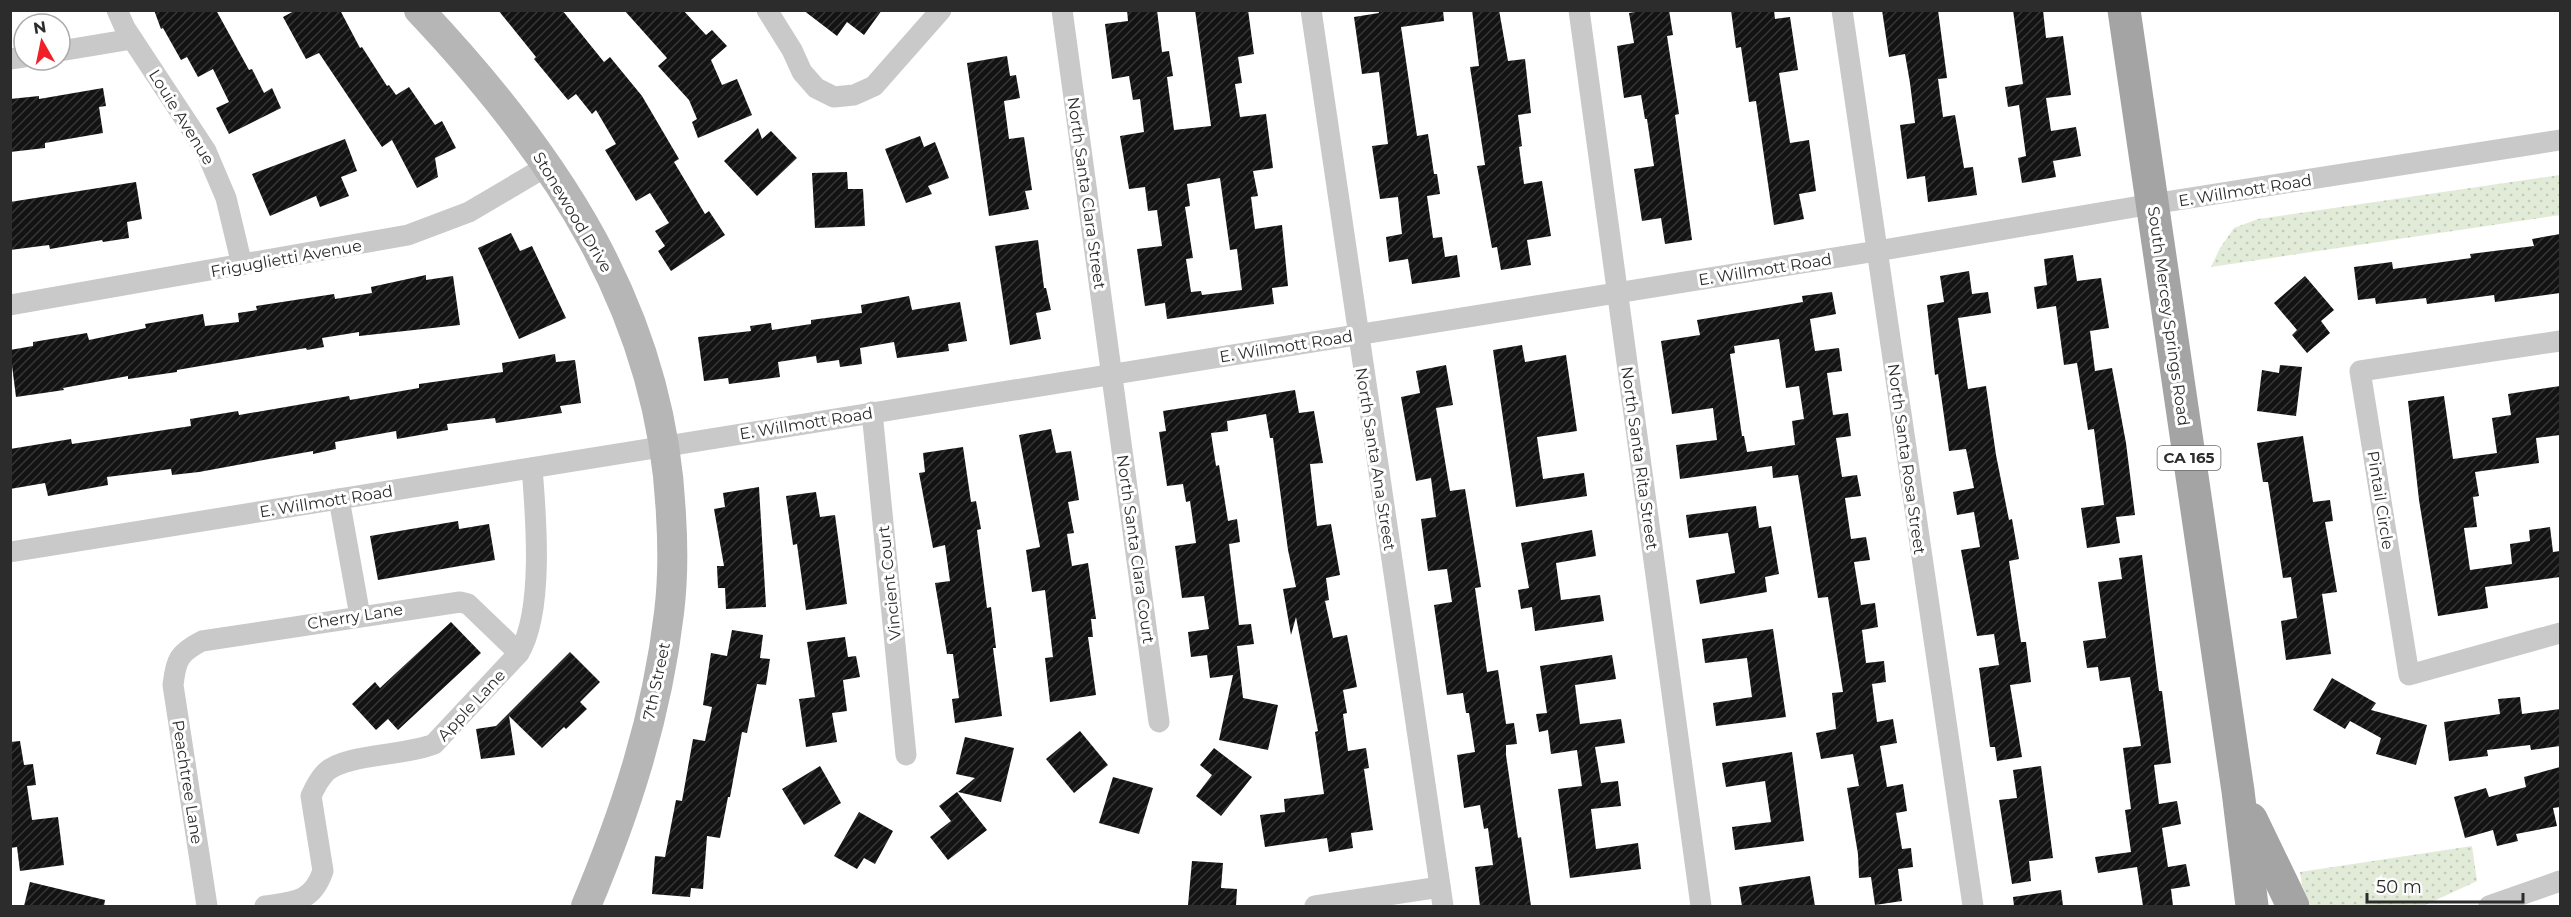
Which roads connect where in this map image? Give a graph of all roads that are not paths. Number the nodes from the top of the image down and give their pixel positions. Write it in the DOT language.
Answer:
graph roads {
  1 [pos="117,10"];
  2 [pos="419,10"];
  3 [pos="766,10"];
  4 [pos="941,10"];
  5 [pos="1062,10"];
  6 [pos="1311,10"];
  7 [pos="1579,10"];
  8 [pos="1842,10"];
  9 [pos="2124,10"];
  10 [pos="132,39"];
  11 [pos="72,49"];
  12 [pos="2560,141"];
  13 [pos="547,166"];
  14 [pos="2152,204"];
  15 [pos="1877,251"];
  16 [pos="243,265"];
  17 [pos="1618,292"];
  18 [pos="10,305"];
  19 [pos="1358,335"];
  20 [pos="2560,341"];
  21 [pos="1113,375"];
  22 [pos="872,412"];
  23 [pos="664,446"];
  24 [pos="532,468"];
  25 [pos="339,499"];
  26 [pos="10,552"];
  27 [pos="360,616"];
  28 [pos="2560,633"];
  29 [pos="519,653"];
  30 [pos="178,658"];
  31 [pos="1159,723"];
  32 [pos="906,754"];
  33 [pos="2238,791"];
  34 [pos="2560,881"];
  35 [pos="1442,897"];
  36 [pos="207,906"];
  37 [pos="265,906"];
  38 [pos="586,906"];
  39 [pos="1315,906"];
  40 [pos="1701,906"];
  41 [pos="1972,906"];
  42 [pos="2252,906"];
  43 [pos="2293,906"];
  44 [pos="2489,906"];
  1 -- 10 [label="street, Louie Avenue"];
  2 -- 13 [label="street, Stonewood Drive"];
  3 -- 4 [label="street"];
  5 -- 21 [label="street, North Santa Clara Street"];
  6 -- 19 [label="street, North Santa Ana Street"];
  7 -- 17 [label="street, North Santa Rita Street"];
  8 -- 15 [label="street, North Santa Rosa Street"];
  9 -- 14 [label="main road, South Mercey Springs Road / CA 165"];
  10 -- 11 [label="street"];
  10 -- 16 [label="street, Louie Avenue"];
  12 -- 14 [label="street, E. Willmott Road"];
  13 -- 16 [label="street, Friguglietti Avenue"];
  13 -- 23 [label="street, Stonewood Drive"];
  14 -- 15 [label="street, E. Willmott Road"];
  14 -- 33 [label="main road, South Mercey Springs Road / CA 165"];
  15 -- 17 [label="street, E. Willmott Road"];
  15 -- 41 [label="street, North Santa Rosa Street"];
  16 -- 18 [label="street, Friguglietti Avenue"];
  17 -- 19 [label="street, E. Willmott Road"];
  17 -- 40 [label="street, North Santa Rita Street"];
  19 -- 21 [label="street, E. Willmott Road"];
  19 -- 35 [label="street, North Santa Ana Street"];
  20 -- 28 [label="street, Pintail Circle"];
  21 -- 22 [label="street, E. Willmott Road"];
  21 -- 31 [label="street, North Santa Clara Court"];
  22 -- 23 [label="street, E. Willmott Road"];
  22 -- 32 [label="street, Vincient Court"];
  23 -- 24 [label="street, E. Willmott Road"];
  23 -- 38 [label="street, 7th Street"];
  24 -- 25 [label="street, E. Willmott Road"];
  24 -- 29 [label="street, Apple Lane"];
  25 -- 26 [label="street, E. Willmott Road"];
  25 -- 27 [label="street"];
  27 -- 29 [label="street, Cherry Lane"];
  27 -- 30 [label="street, Cherry Lane"];
  29 -- 37 [label="street, Apple Lane"];
  30 -- 36 [label="street, Peachtree Lane"];
  33 -- 42 [label="main road, South Mercey Springs Road / CA 165"];
  33 -- 43 [label="main road"];
  34 -- 44 [label="street"];
  35 -- 39 [label="street"];
}
